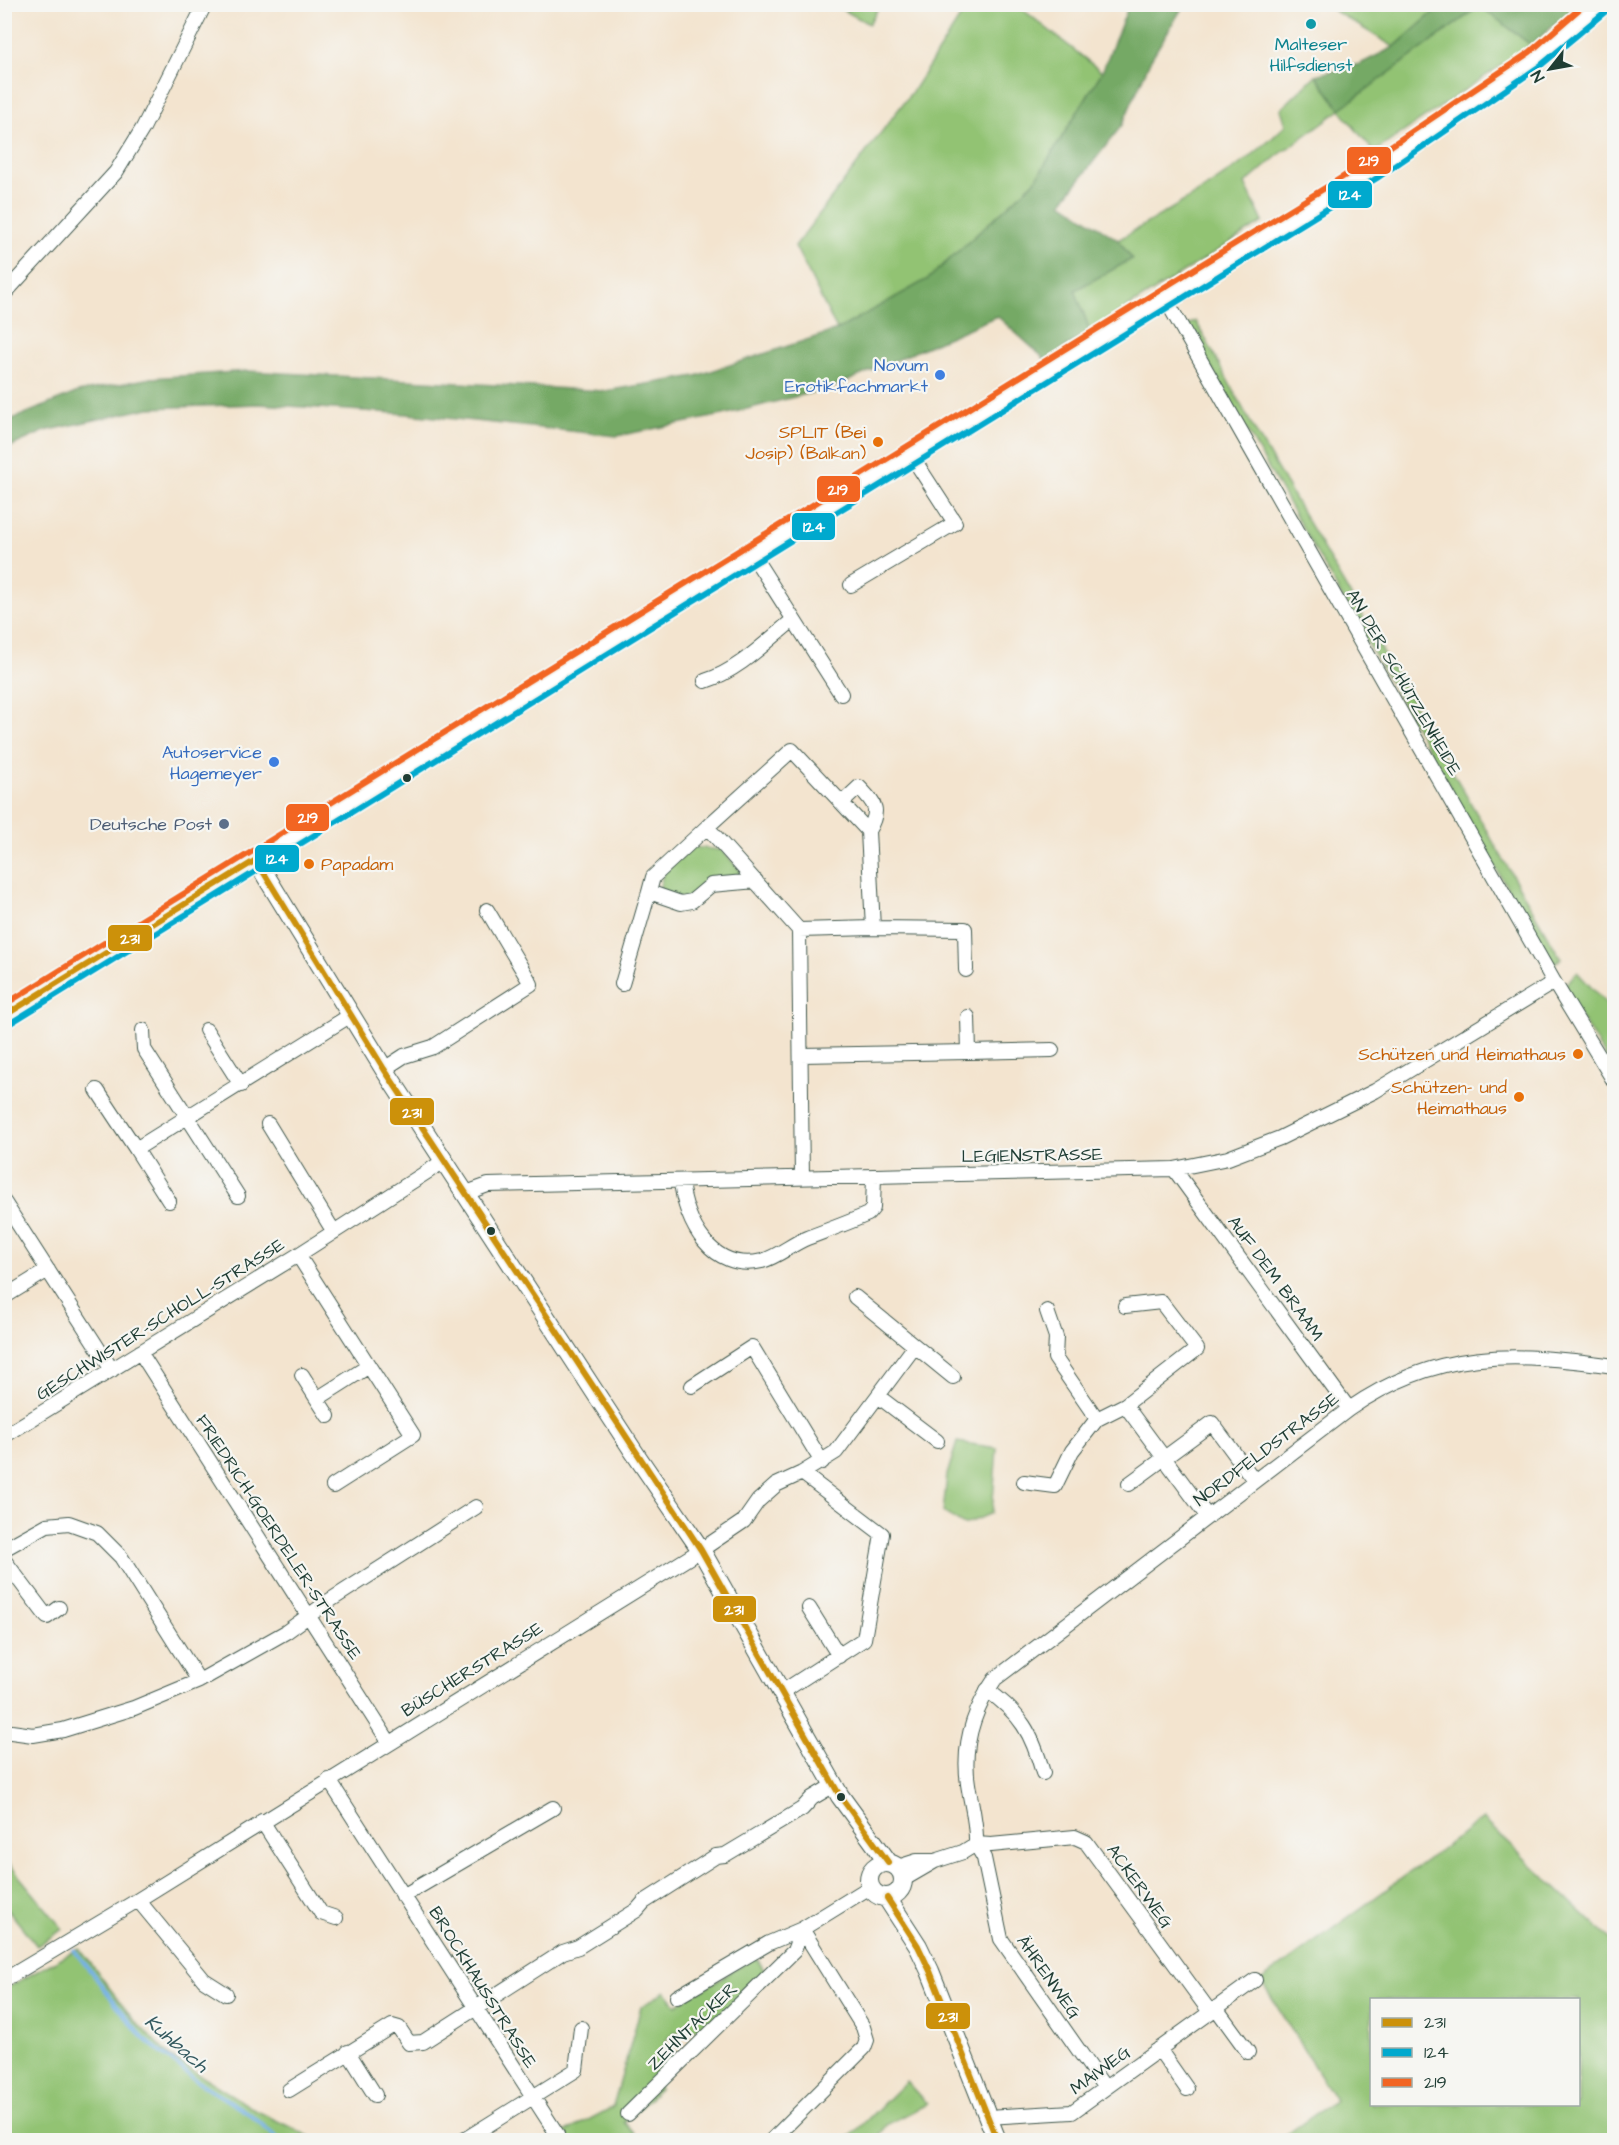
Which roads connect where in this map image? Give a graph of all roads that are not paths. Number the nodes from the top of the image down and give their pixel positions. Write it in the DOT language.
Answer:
graph roads {
  1 [pos="205,4"];
  2 [pos="1600,4"];
  3 [pos="4,294"];
  4 [pos="1165,298"];
  5 [pos="912,455"];
  6 [pos="752,554"];
  7 [pos="851,585"];
  8 [pos="793,620"];
  9 [pos="705,681"];
  10 [pos="841,694"];
  11 [pos="842,803"];
  12 [pos="707,827"];
  13 [pos="868,831"];
  14 [pos="256,860"];
  15 [pos="756,881"];
  16 [pos="649,892"];
  17 [pos="487,910"];
  18 [pos="873,928"];
  19 [pos="799,930"];
  20 [pos="966,970"];
  21 [pos="1554,982"];
  22 [pos="622,984"];
  23 [pos="351,1015"];
  24 [pos="4,1016"];
  25 [pos="968,1017"];
  26 [pos="143,1030"];
  27 [pos="206,1030"];
  28 [pos="1052,1050"];
  29 [pos="969,1052"];
  30 [pos="801,1055"];
  31 [pos="384,1069"];
  32 [pos="1614,1081"];
  33 [pos="241,1085"];
  34 [pos="97,1090"];
  35 [pos="188,1118"];
  36 [pos="268,1124"];
  37 [pos="136,1149"];
  38 [pos="444,1161"];
  39 [pos="1174,1169"];
  40 [pos="874,1176"];
  41 [pos="802,1178"];
  42 [pos="681,1181"];
  43 [pos="466,1193"];
  44 [pos="238,1196"];
  45 [pos="169,1201"];
  46 [pos="4,1202"];
  47 [pos="334,1232"];
  48 [pos="298,1255"];
  49 [pos="48,1270"];
  50 [pos="4,1298"];
  51 [pos="855,1298"];
  52 [pos="1125,1306"];
  53 [pos="1047,1311"];
  54 [pos="915,1346"];
  55 [pos="140,1352"];
  56 [pos="369,1366"];
  57 [pos="1614,1366"];
  58 [pos="112,1370"];
  59 [pos="302,1376"];
  60 [pos="953,1377"];
  61 [pos="692,1386"];
  62 [pos="879,1397"];
  63 [pos="317,1399"];
  64 [pos="1125,1405"];
  65 [pos="1349,1409"];
  66 [pos="328,1416"];
  67 [pos="1097,1419"];
  68 [pos="4,1436"];
  69 [pos="937,1441"];
  70 [pos="1165,1459"];
  71 [pos="822,1462"];
  72 [pos="802,1473"];
  73 [pos="1254,1480"];
  74 [pos="1024,1482"];
  75 [pos="1129,1484"];
  76 [pos="333,1486"];
  77 [pos="476,1507"];
  78 [pos="1207,1516"];
  79 [pos="701,1550"];
  80 [pos="5,1551"];
  81 [pos="59,1608"];
  82 [pos="809,1608"];
  83 [pos="308,1616"];
  84 [pos="839,1656"];
  85 [pos="199,1681"];
  86 [pos="987,1690"];
  87 [pos="782,1692"];
  88 [pos="4,1731"];
  89 [pos="389,1742"];
  90 [pos="1043,1773"];
  91 [pos="329,1780"];
  92 [pos="834,1785"];
  93 [pos="553,1808"];
  94 [pos="262,1821"];
  95 [pos="976,1844"];
  96 [pos="888,1879"];
  97 [pos="403,1896"];
  98 [pos="138,1900"];
  99 [pos="336,1918"];
  100 [pos="802,1929"];
  101 [pos="769,1943"];
  102 [pos="782,1964"];
  103 [pos="4,1980"];
  104 [pos="1255,1980"];
  105 [pos="226,1994"];
  106 [pos="677,1996"];
  107 [pos="476,2008"];
  108 [pos="1213,2010"];
  109 [pos="581,2028"];
  110 [pos="1159,2049"];
  111 [pos="348,2052"];
  112 [pos="1248,2052"];
  113 [pos="1105,2088"];
  114 [pos="1187,2089"];
  115 [pos="289,2090"];
  116 [pos="375,2095"];
  117 [pos="532,2097"];
  118 [pos="628,2114"];
  119 [pos="988,2117"];
  120 [pos="556,2134"];
  121 [pos="464,2140"];
  122 [pos="772,2140"];
  123 [pos="997,2140"];
  1 -- 3 [label="street"];
  2 -- 4 [label="main road"];
  4 -- 5 [label="main road"];
  4 -- 21 [label="street, AN DER SCHÜTZENHEIDE"];
  5 -- 6 [label="main road"];
  5 -- 7 [label="street"];
  6 -- 8 [label="street"];
  6 -- 14 [label="main road"];
  8 -- 9 [label="street"];
  8 -- 10 [label="street"];
  11 -- 12 [label="street"];
  11 -- 13 [label="street"];
  11 -- 13 [label="street"];
  12 -- 15 [label="street"];
  12 -- 16 [label="street"];
  13 -- 18 [label="street"];
  14 -- 23 [label="street"];
  14 -- 24 [label="main road"];
  15 -- 16 [label="street"];
  15 -- 19 [label="street"];
  16 -- 22 [label="street"];
  17 -- 31 [label="street"];
  18 -- 19 [label="street"];
  18 -- 20 [label="street"];
  19 -- 30 [label="street"];
  21 -- 32 [label="street, AN DER SCHÜTZENHEIDE"];
  21 -- 39 [label="street, LEGIENSTRASSE"];
  23 -- 31 [label="street"];
  23 -- 33 [label="street"];
  25 -- 29 [label="street"];
  26 -- 35 [label="street"];
  27 -- 33 [label="street"];
  28 -- 29 [label="street"];
  29 -- 30 [label="street"];
  30 -- 41 [label="street"];
  31 -- 38 [label="street"];
  33 -- 35 [label="street"];
  34 -- 37 [label="street"];
  35 -- 37 [label="street"];
  35 -- 44 [label="street"];
  36 -- 47 [label="street"];
  37 -- 45 [label="street"];
  38 -- 43 [label="street"];
  38 -- 47 [label="street, GESCHWISTER-SCHOLL-STRASSE"];
  39 -- 40 [label="street, LEGIENSTRASSE"];
  39 -- 65 [label="street, AUF DEM BRAAM"];
  40 -- 41 [label="street, LEGIENSTRASSE"];
  40 -- 42 [label="street"];
  41 -- 42 [label="street, LEGIENSTRASSE"];
  42 -- 43 [label="street, LEGIENSTRASSE"];
  43 -- 79 [label="street"];
  46 -- 49 [label="street"];
  47 -- 48 [label="street, GESCHWISTER-SCHOLL-STRASSE"];
  48 -- 55 [label="street, GESCHWISTER-SCHOLL-STRASSE"];
  48 -- 56 [label="street"];
  49 -- 50 [label="street"];
  49 -- 58 [label="street"];
  51 -- 54 [label="street"];
  52 -- 64 [label="street"];
  53 -- 67 [label="street"];
  54 -- 60 [label="street"];
  54 -- 62 [label="street, BÜSCHERSTRASSE"];
  55 -- 58 [label="street, GESCHWISTER-SCHOLL-STRASSE"];
  55 -- 83 [label="street, FRIEDRICH-GOERDELER-STRASSE"];
  56 -- 63 [label="street"];
  56 -- 76 [label="street"];
  57 -- 65 [label="street, NORDFELDSTRASSE"];
  58 -- 68 [label="street, GESCHWISTER-SCHOLL-STRASSE"];
  59 -- 63 [label="street"];
  61 -- 71 [label="street"];
  62 -- 69 [label="street"];
  62 -- 71 [label="street, BÜSCHERSTRASSE"];
  63 -- 66 [label="street"];
  64 -- 67 [label="street"];
  64 -- 70 [label="street"];
  65 -- 73 [label="street, NORDFELDSTRASSE"];
  67 -- 74 [label="street"];
  70 -- 73 [label="street"];
  70 -- 75 [label="street"];
  70 -- 78 [label="street"];
  71 -- 72 [label="street, BÜSCHERSTRASSE"];
  72 -- 79 [label="street, BÜSCHERSTRASSE"];
  72 -- 84 [label="street"];
  73 -- 78 [label="street, NORDFELDSTRASSE"];
  77 -- 83 [label="street"];
  78 -- 86 [label="street, NORDFELDSTRASSE"];
  79 -- 87 [label="street"];
  79 -- 89 [label="street, BÜSCHERSTRASSE"];
  80 -- 81 [label="street"];
  80 -- 85 [label="street"];
  82 -- 84 [label="street"];
  83 -- 85 [label="street"];
  83 -- 89 [label="street, FRIEDRICH-GOERDELER-STRASSE"];
  84 -- 87 [label="street"];
  85 -- 88 [label="street"];
  86 -- 90 [label="street"];
  86 -- 95 [label="street, NORDFELDSTRASSE"];
  87 -- 92 [label="street"];
  89 -- 91 [label="street, BÜSCHERSTRASSE"];
  91 -- 94 [label="street, BÜSCHERSTRASSE"];
  91 -- 97 [label="street, BROCKHAUSSTRASSE"];
  92 -- 96 [label="street"];
  92 -- 107 [label="street"];
  93 -- 97 [label="street, BROCKHAUSSTRASSE"];
  94 -- 98 [label="street, BÜSCHERSTRASSE"];
  94 -- 99 [label="street"];
  95 -- 96 [label="street"];
  95 -- 108 [label="street, ACKERWEG"];
  95 -- 113 [label="street, ÄHRENWEG"];
  96 -- 100 [label="street, ZEHNTACKER"];
  96 -- 119 [label="street"];
  97 -- 107 [label="street, BROCKHAUSSTRASSE"];
  98 -- 103 [label="street, BÜSCHERSTRASSE"];
  98 -- 105 [label="street"];
  100 -- 101 [label="street, ZEHNTACKER"];
  100 -- 102 [label="street, ZEHNTACKER"];
  100 -- 122 [label="street"];
  101 -- 102 [label="street"];
  101 -- 106 [label="street, ZEHNTACKER"];
  102 -- 118 [label="street, ZEHNTACKER"];
  104 -- 108 [label="street, MAIWEG"];
  107 -- 111 [label="street"];
  107 -- 117 [label="street, BROCKHAUSSTRASSE"];
  108 -- 110 [label="street, MAIWEG"];
  108 -- 112 [label="street"];
  109 -- 117 [label="street, BROCKHAUSSTRASSE"];
  110 -- 113 [label="street, MAIWEG"];
  110 -- 114 [label="street, MAIWEG"];
  111 -- 115 [label="street"];
  111 -- 116 [label="street"];
  113 -- 119 [label="street, MAIWEG"];
  117 -- 120 [label="street, BROCKHAUSSTRASSE"];
  117 -- 121 [label="street, BROCKHAUSSTRASSE"];
  119 -- 123 [label="street"];
}
